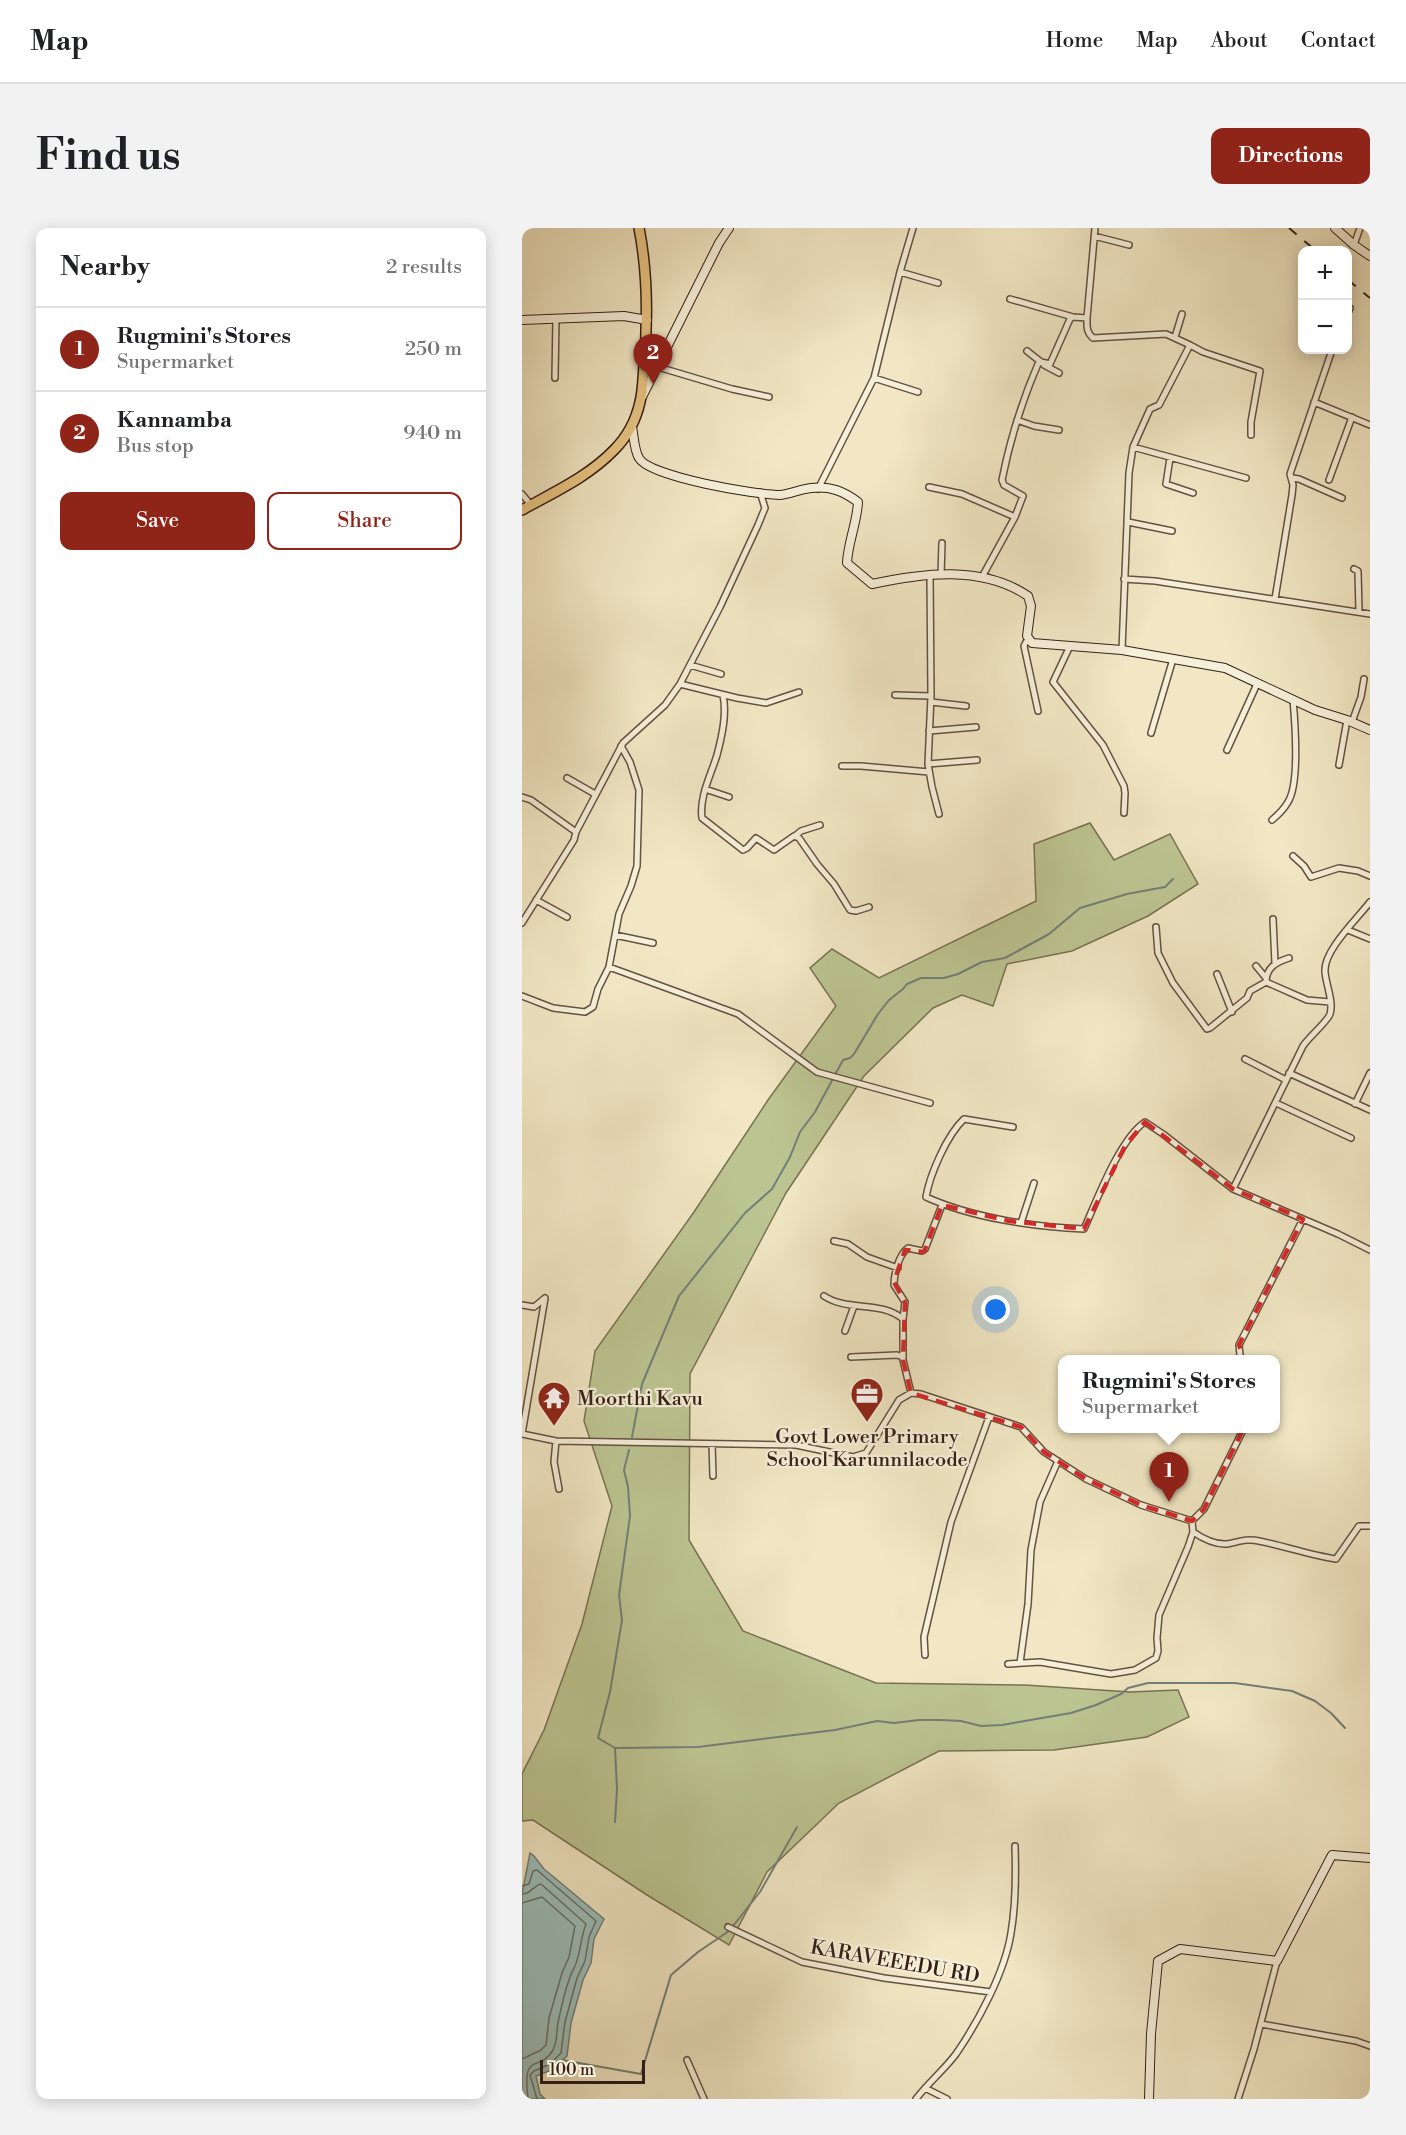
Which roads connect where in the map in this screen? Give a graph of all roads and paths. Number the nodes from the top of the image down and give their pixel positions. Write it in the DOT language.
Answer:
graph roads {
  1 [pos="639,228"];
  2 [pos="728,228"];
  3 [pos="913,228"];
  4 [pos="1095,228"];
  5 [pos="1335,228"];
  6 [pos="1360,228"];
  7 [pos="1094,236"];
  8 [pos="1129,245"];
  9 [pos="1354,245"];
  10 [pos="1370,256"];
  11 [pos="900,272"];
  12 [pos="938,284"];
  13 [pos="1010,299"];
  14 [pos="1182,314"];
  15 [pos="1073,317"];
  16 [pos="556,318"];
  17 [pos="1087,318"];
  18 [pos="522,320"];
  19 [pos="647,320"];
  20 [pos="1175,337"];
  21 [pos="1190,345"];
  22 [pos="1027,351"];
  23 [pos="1331,354"];
  24 [pos="1040,363"];
  25 [pos="658,367"];
  26 [pos="1059,373"];
  27 [pos="555,378"];
  28 [pos="874,378"];
  29 [pos="918,392"];
  30 [pos="769,397"];
  31 [pos="640,402"];
  32 [pos="1314,402"];
  33 [pos="1352,417"];
  34 [pos="1017,420"];
  35 [pos="1370,425"];
  36 [pos="632,427"];
  37 [pos="1059,430"];
  38 [pos="1251,435"];
  39 [pos="1132,447"];
  40 [pos="1170,458"];
  41 [pos="1246,478"];
  42 [pos="1292,478"];
  43 [pos="1329,480"];
  44 [pos="929,487"];
  45 [pos="819,489"];
  46 [pos="760,492"];
  47 [pos="1193,493"];
  48 [pos="522,494"];
  49 [pos="1342,498"];
  50 [pos="526,507"];
  51 [pos="1015,517"];
  52 [pos="1128,522"];
  53 [pos="1172,531"];
  54 [pos="942,543"];
  55 [pos="1354,569"];
  56 [pos="930,575"];
  57 [pos="941,575"];
  58 [pos="982,577"];
  59 [pos="1124,579"];
  60 [pos="1275,599"];
  61 [pos="1359,612"];
  62 [pos="1370,614"];
  63 [pos="1029,641"];
  64 [pos="1070,646"];
  65 [pos="1122,650"];
  66 [pos="1173,659"];
  67 [pos="690,665"];
  68 [pos="721,674"];
  69 [pos="1364,679"];
  70 [pos="680,684"];
  71 [pos="1257,684"];
  72 [pos="799,692"];
  73 [pos="723,695"];
  74 [pos="895,695"];
  75 [pos="931,699"];
  76 [pos="1293,699"];
  77 [pos="966,706"];
  78 [pos="1038,711"];
  79 [pos="1350,721"];
  80 [pos="976,728"];
  81 [pos="1370,730"];
  82 [pos="929,731"];
  83 [pos="1151,733"];
  84 [pos="621,746"];
  85 [pos="1227,750"];
  86 [pos="977,760"];
  87 [pos="928,764"];
  88 [pos="1339,765"];
  89 [pos="842,766"];
  90 [pos="929,772"];
  91 [pos="567,778"];
  92 [pos="705,789"];
  93 [pos="595,794"];
  94 [pos="522,797"];
  95 [pos="729,797"];
  96 [pos="1124,813"];
  97 [pos="939,814"];
  98 [pos="1272,820"];
  99 [pos="820,825"];
  100 [pos="576,831"];
  101 [pos="795,836"];
  102 [pos="1293,856"];
  103 [pos="1370,876"];
  104 [pos="536,900"];
  105 [pos="1370,903"];
  106 [pos="869,907"];
  107 [pos="567,917"];
  108 [pos="1273,919"];
  109 [pos="522,923"];
  110 [pos="1156,927"];
  111 [pos="1348,930"];
  112 [pos="615,935"];
  113 [pos="1370,939"];
  114 [pos="653,943"];
  115 [pos="1289,958"];
  116 [pos="1275,964"];
  117 [pos="1256,966"];
  118 [pos="609,967"];
  119 [pos="1217,974"];
  120 [pos="1266,980"];
  121 [pos="522,996"];
  122 [pos="1330,1002"];
  123 [pos="1232,1012"];
  124 [pos="1245,1059"];
  125 [pos="1289,1073"];
  126 [pos="1370,1073"];
  127 [pos="1286,1080"];
  128 [pos="930,1103"];
  129 [pos="1276,1103"];
  130 [pos="1355,1104"];
  131 [pos="1370,1110"];
  132 [pos="1013,1127"];
  133 [pos="1351,1138"];
  134 [pos="1034,1183"];
  135 [pos="1233,1189"];
  136 [pos="942,1205"];
  137 [pos="1303,1220"];
  138 [pos="1021,1223"];
  139 [pos="834,1241"];
  140 [pos="1370,1250"];
  141 [pos="898,1268"];
  142 [pos="824,1296"];
  143 [pos="522,1305"];
  144 [pos="854,1306"];
  145 [pos="903,1319"];
  146 [pos="845,1331"];
  147 [pos="1240,1355"];
  148 [pos="851,1357"];
  149 [pos="903,1357"];
  150 [pos="911,1393"];
  151 [pos="989,1417"];
  152 [pos="1242,1433"];
  153 [pos="522,1434"];
  154 [pos="556,1441"];
  155 [pos="712,1444"];
  156 [pos="1058,1461"];
  157 [pos="713,1476"];
  158 [pos="559,1489"];
  159 [pos="1192,1521"];
  160 [pos="1370,1526"];
  161 [pos="1192,1532"];
  162 [pos="925,1655"];
  163 [pos="1020,1663"];
  164 [pos="1008,1664"];
  165 [pos="1015,1846"];
  166 [pos="1370,1858"];
  167 [pos="728,1927"];
  168 [pos="1277,1962"];
  169 [pos="991,1992"];
  170 [pos="1261,2024"];
  171 [pos="1370,2046"];
  172 [pos="687,2060"];
  173 [pos="925,2088"];
  174 [pos="704,2099"];
  175 [pos="916,2099"];
  176 [pos="948,2099"];
  177 [pos="1149,2099"];
  178 [pos="1238,2099"];
  1 -- 19 [label="main road"];
  2 -- 25 [label="main road"];
  3 -- 11 [label="street"];
  4 -- 7 [label="street"];
  5 -- 9 [label="main road"];
  6 -- 9 [label="street"];
  7 -- 8 [label="street"];
  7 -- 17 [label="street"];
  9 -- 10 [label="main road"];
  11 -- 12 [label="street"];
  11 -- 28 [label="street"];
  13 -- 15 [label="street"];
  14 -- 20 [label="street"];
  15 -- 17 [label="street"];
  15 -- 24 [label="street"];
  16 -- 18 [label="main road"];
  16 -- 19 [label="main road"];
  16 -- 27 [label="street"];
  17 -- 20 [label="street"];
  19 -- 31 [label="main road"];
  20 -- 21 [label="street"];
  21 -- 38 [label="street"];
  21 -- 39 [label="street"];
  22 -- 24 [label="street"];
  23 -- 32 [label="street"];
  24 -- 26 [label="street"];
  24 -- 34 [label="street"];
  25 -- 30 [label="street"];
  25 -- 31 [label="main road"];
  28 -- 29 [label="street"];
  28 -- 45 [label="street"];
  31 -- 36 [label="main road"];
  32 -- 33 [label="street"];
  32 -- 42 [label="street"];
  33 -- 35 [label="street"];
  33 -- 43 [label="street"];
  34 -- 37 [label="street"];
  34 -- 51 [label="street"];
  36 -- 46 [label="main road"];
  36 -- 50 [label="main road"];
  39 -- 40 [label="street"];
  39 -- 52 [label="street"];
  40 -- 41 [label="street"];
  40 -- 47 [label="street"];
  42 -- 49 [label="street"];
  42 -- 60 [label="street"];
  44 -- 51 [label="street"];
  45 -- 46 [label="main road"];
  45 -- 56 [label="main road"];
  46 -- 67 [label="street"];
  48 -- 50 [label="street"];
  51 -- 58 [label="street"];
  52 -- 53 [label="street"];
  52 -- 59 [label="street"];
  54 -- 57 [label="street"];
  55 -- 61 [label="street"];
  56 -- 57 [label="main road"];
  56 -- 75 [label="street"];
  57 -- 58 [label="main road"];
  58 -- 63 [label="main road"];
  59 -- 60 [label="street"];
  59 -- 65 [label="street"];
  60 -- 61 [label="street"];
  61 -- 62 [label="street"];
  63 -- 64 [label="main road"];
  63 -- 78 [label="street"];
  64 -- 65 [label="main road"];
  64 -- 96 [label="street"];
  65 -- 66 [label="main road"];
  66 -- 71 [label="main road"];
  66 -- 83 [label="street"];
  67 -- 68 [label="street"];
  67 -- 70 [label="street"];
  69 -- 79 [label="street"];
  70 -- 73 [label="street"];
  70 -- 84 [label="street"];
  71 -- 76 [label="main road"];
  71 -- 85 [label="street"];
  72 -- 73 [label="street"];
  73 -- 92 [label="street"];
  74 -- 75 [label="street"];
  75 -- 77 [label="street"];
  75 -- 82 [label="street"];
  76 -- 79 [label="main road"];
  76 -- 98 [label="street"];
  79 -- 81 [label="main road"];
  79 -- 88 [label="street"];
  80 -- 82 [label="street"];
  82 -- 87 [label="street"];
  84 -- 93 [label="street"];
  84 -- 112 [label="street"];
  86 -- 87 [label="street"];
  87 -- 90 [label="street"];
  89 -- 90 [label="street"];
  90 -- 97 [label="street"];
  91 -- 93 [label="street"];
  92 -- 95 [label="street"];
  92 -- 101 [label="street"];
  93 -- 100 [label="street"];
  94 -- 100 [label="street"];
  99 -- 101 [label="street"];
  100 -- 104 [label="street"];
  101 -- 106 [label="street"];
  102 -- 103 [label="street"];
  104 -- 107 [label="street"];
  104 -- 109 [label="street"];
  105 -- 111 [label="street"];
  108 -- 116 [label="street"];
  110 -- 123 [label="street"];
  111 -- 113 [label="street"];
  111 -- 122 [label="street"];
  112 -- 114 [label="street"];
  112 -- 118 [label="street"];
  115 -- 116 [label="street"];
  116 -- 120 [label="street"];
  117 -- 120 [label="street"];
  118 -- 121 [label="street"];
  118 -- 128 [label="street"];
  119 -- 123 [label="street"];
  120 -- 122 [label="street"];
  120 -- 123 [label="street"];
  122 -- 125 [label="street"];
  124 -- 127 [label="street"];
  125 -- 127 [label="street"];
  125 -- 130 [label="street"];
  126 -- 130 [label="street"];
  127 -- 129 [label="street"];
  129 -- 133 [label="street"];
  129 -- 135 [label="street"];
  130 -- 131 [label="street"];
  132 -- 136 [label="street"];
  134 -- 138 [label="street"];
  135 -- 137 [label="street"];
  135 -- 138 [label="street"];
  136 -- 138 [label="street"];
  136 -- 141 [label="street"];
  137 -- 140 [label="street"];
  137 -- 147 [label="street"];
  139 -- 141 [label="street"];
  141 -- 145 [label="street"];
  142 -- 144 [label="street"];
  143 -- 153 [label="street"];
  144 -- 145 [label="street"];
  144 -- 146 [label="street"];
  145 -- 149 [label="street"];
  148 -- 149 [label="street"];
  149 -- 150 [label="street"];
  150 -- 151 [label="street"];
  150 -- 155 [label="street"];
  151 -- 156 [label="street"];
  151 -- 162 [label="street"];
  152 -- 159 [label="street"];
  153 -- 154 [label="street"];
  154 -- 155 [label="street"];
  154 -- 158 [label="street"];
  155 -- 157 [label="street"];
  156 -- 159 [label="street"];
  156 -- 163 [label="street"];
  159 -- 161 [label="street"];
  160 -- 161 [label="street"];
  161 -- 163 [label="street"];
  163 -- 164 [label="street"];
  165 -- 169 [label="street"];
  166 -- 168 [label="main road"];
  167 -- 169 [label="street, KARAVEEEDU RD"];
  168 -- 170 [label="street"];
  168 -- 177 [label="main road"];
  169 -- 173 [label="street"];
  170 -- 171 [label="street"];
  170 -- 178 [label="street"];
  172 -- 174 [label="street"];
  173 -- 175 [label="street"];
  173 -- 176 [label="street"];
}
